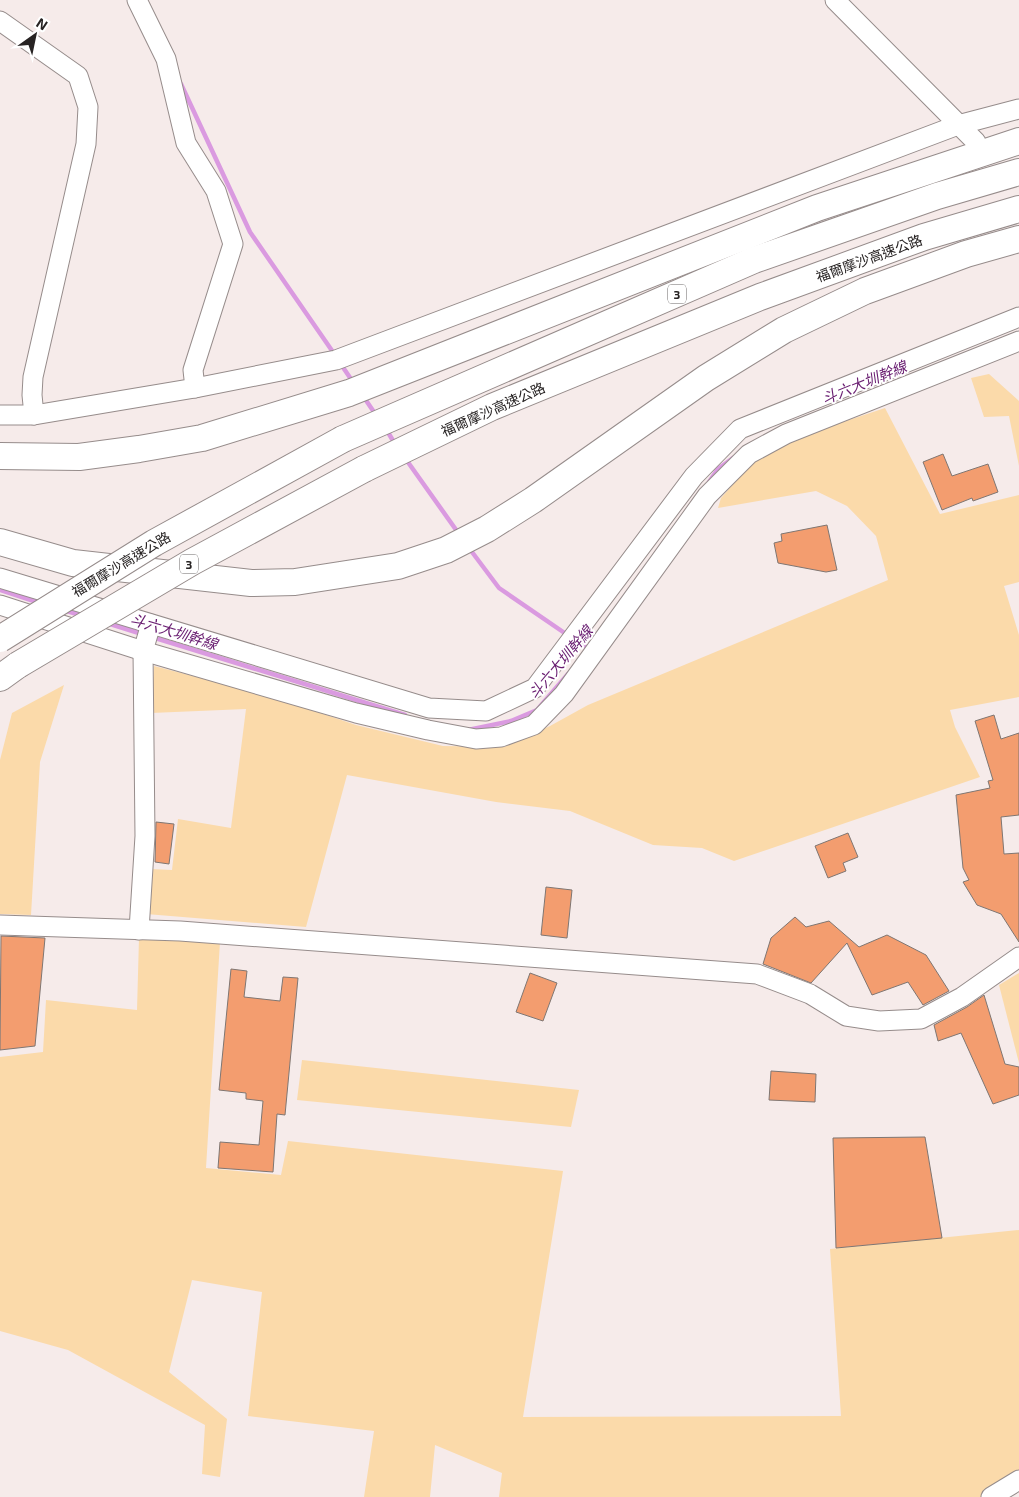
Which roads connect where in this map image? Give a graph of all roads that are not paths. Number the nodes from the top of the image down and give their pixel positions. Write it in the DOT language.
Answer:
graph roads {
  1 [pos="137,0"];
  2 [pos="835,0"];
  3 [pos="0,22"];
  4 [pos="1019,109"];
  5 [pos="958,126"];
  6 [pos="1019,141"];
  7 [pos="976,142"];
  8 [pos="1019,172"];
  9 [pos="1019,209"];
  10 [pos="1019,239"];
  11 [pos="1019,317"];
  12 [pos="1019,341"];
  13 [pos="194,388"];
  14 [pos="0,415"];
  15 [pos="34,415"];
  16 [pos="0,456"];
  17 [pos="0,542"];
  18 [pos="0,578"];
  19 [pos="0,605"];
  20 [pos="151,624"];
  21 [pos="0,639"];
  22 [pos="143,651"];
  23 [pos="9,672"];
  24 [pos="0,925"];
  25 [pos="139,930"];
  26 [pos="1019,957"];
  27 [pos="1019,1480"];
  28 [pos="991,1497"];
  1 -- 13 [label="street"];
  2 -- 5 [label="street"];
  3 -- 15 [label="street"];
  4 -- 5 [label="street"];
  5 -- 7 [label="street"];
  5 -- 13 [label="street"];
  6 -- 16 [label="highway"];
  8 -- 21 [label="highway, 福爾摩沙高速公路 / 3, bridge"];
  9 -- 23 [label="highway, 福爾摩沙高速公路 / 3, bridge"];
  10 -- 17 [label="highway"];
  11 -- 20 [label="street"];
  12 -- 22 [label="street"];
  13 -- 15 [label="street"];
  14 -- 15 [label="street"];
  18 -- 20 [label="street"];
  19 -- 22 [label="street"];
  20 -- 22 [label="street"];
  22 -- 25 [label="street"];
  24 -- 25 [label="street"];
  25 -- 26 [label="street"];
  27 -- 28 [label="street"];
}
